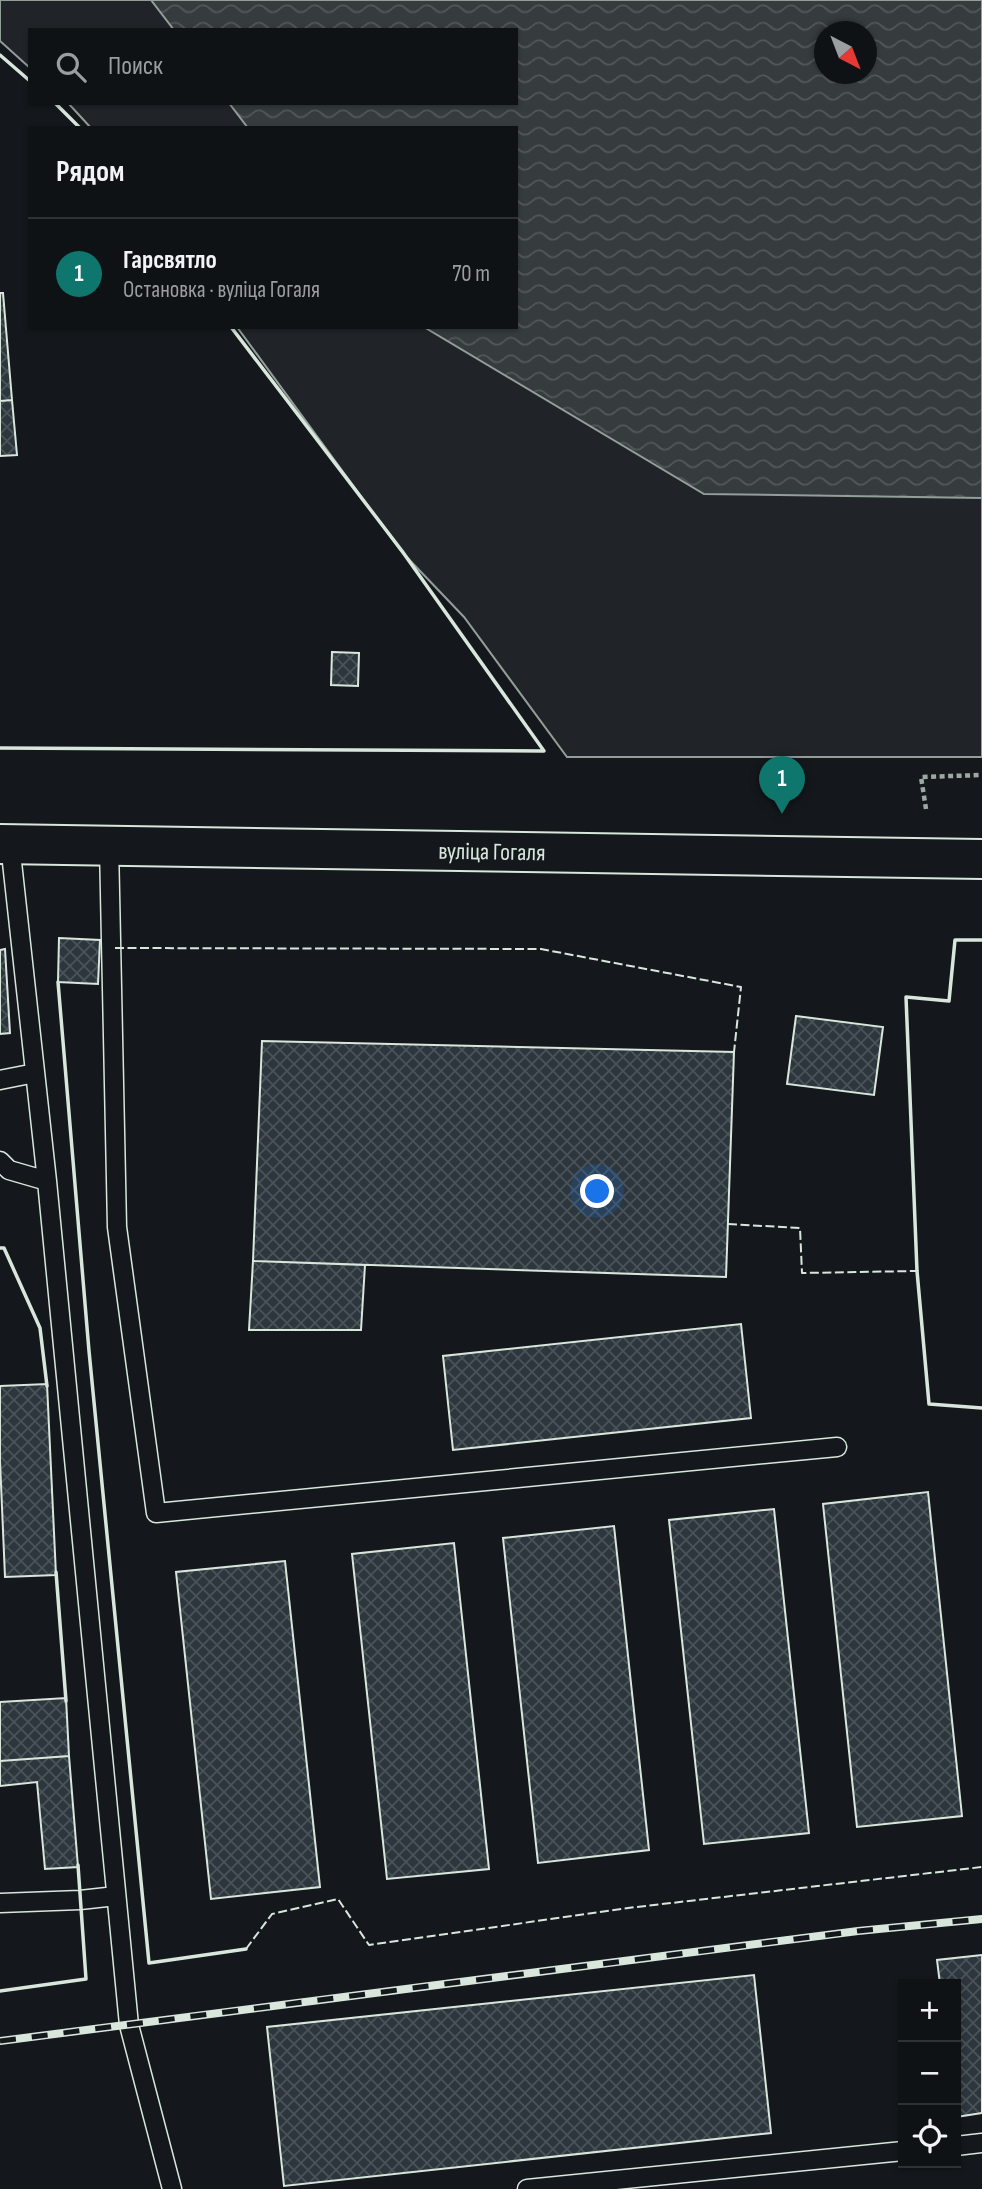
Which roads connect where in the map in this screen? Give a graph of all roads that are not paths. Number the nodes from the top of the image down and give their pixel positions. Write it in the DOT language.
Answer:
graph roads {
  1 [pos="5,844"];
  2 [pos="109,845"];
  3 [pos="982,859"];
  4 [pos="35,1073"];
  5 [pos="0,1080"];
  6 [pos="0,1161"];
  7 [pos="47,1181"];
  8 [pos="836,1447"];
  9 [pos="116,1896"];
  10 [pos="0,1903"];
  11 [pos="982,2143"];
  12 [pos="961,2145"];
  13 [pos="898,2152"];
  14 [pos="172,2189"];
  15 [pos="527,2189"];
  1 -- 2 [label="main road, вуліца Гогаля"];
  1 -- 4 [label="lane"];
  2 -- 3 [label="main road, вуліца Гогаля"];
  2 -- 8 [label="lane"];
  4 -- 5 [label="lane"];
  4 -- 7 [label="lane"];
  6 -- 7 [label="lane"];
  7 -- 9 [label="lane"];
  9 -- 10 [label="lane"];
  9 -- 14 [label="lane"];
  11 -- 12 [label="lane"];
  13 -- 15 [label="lane"];
}
